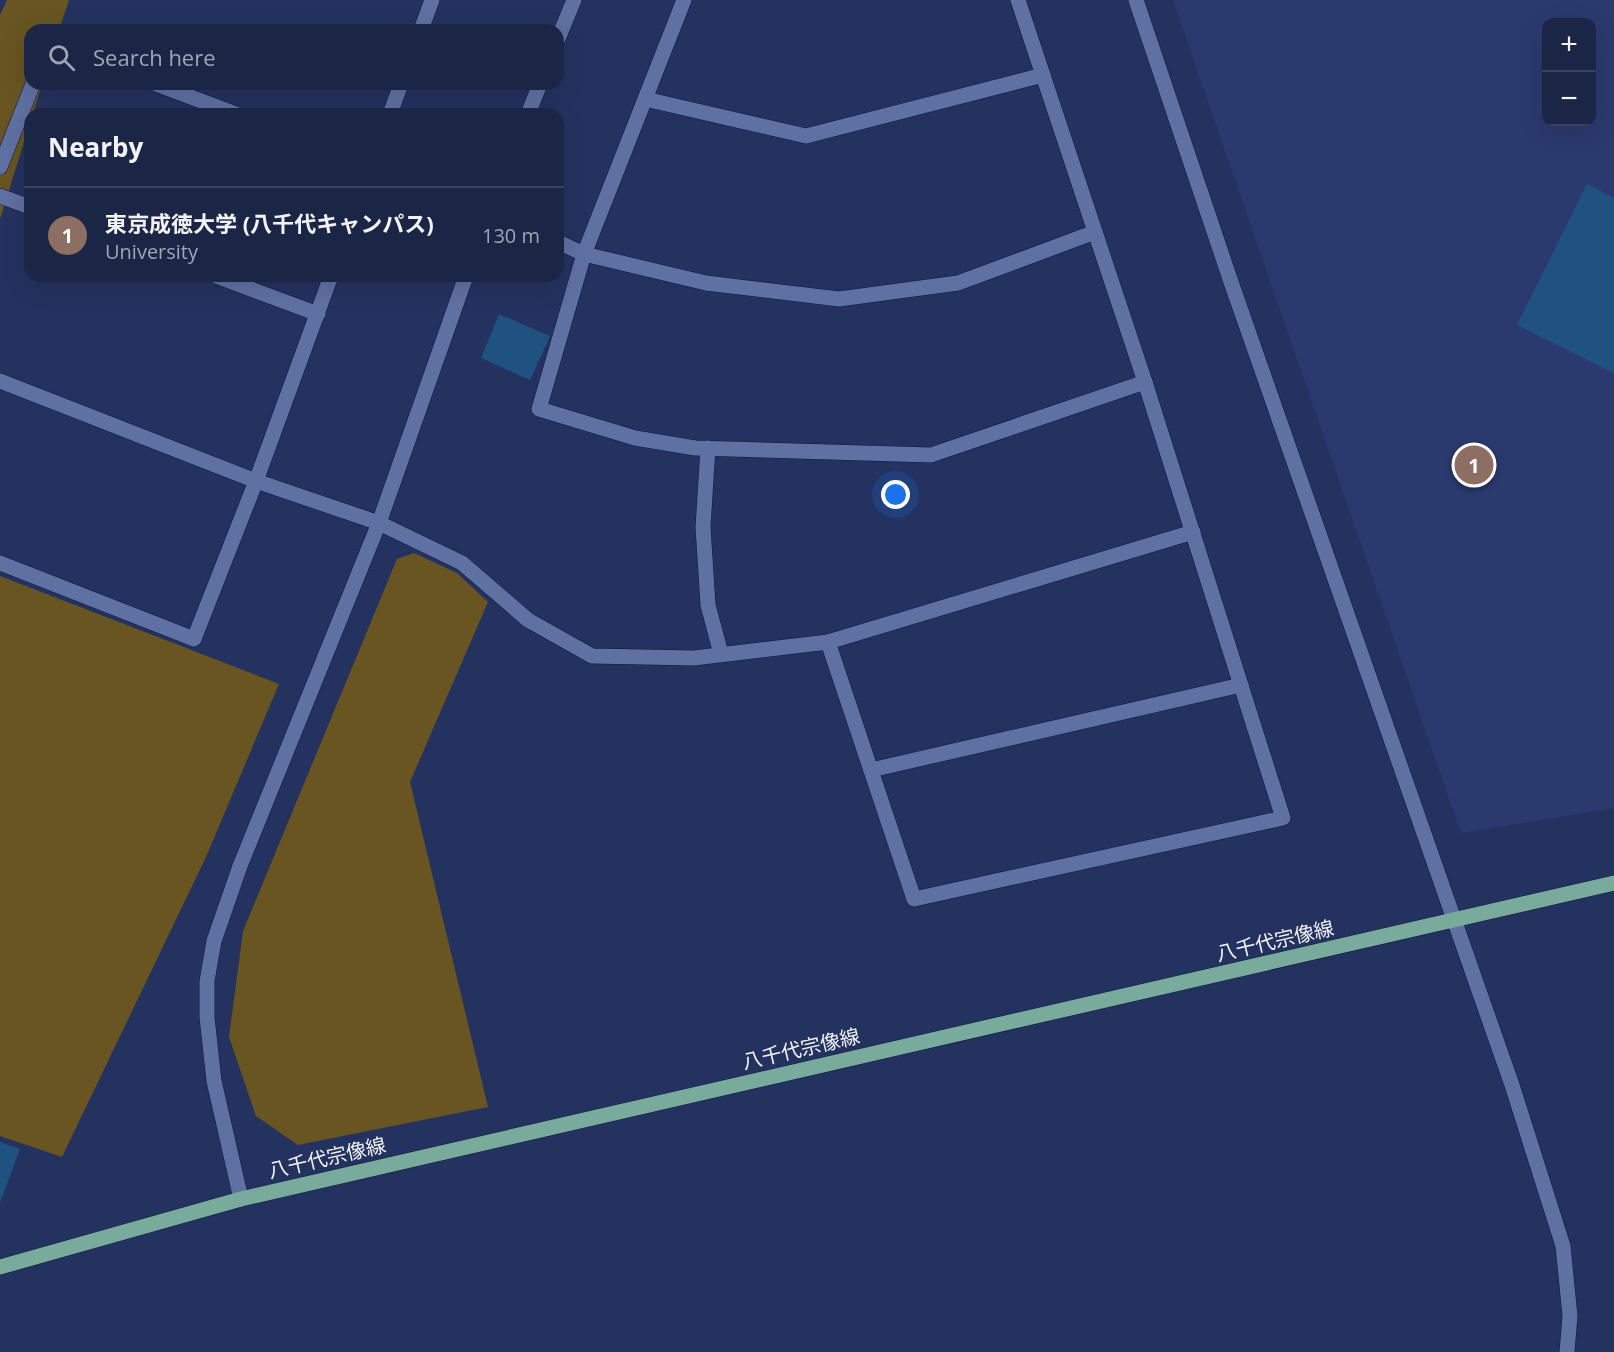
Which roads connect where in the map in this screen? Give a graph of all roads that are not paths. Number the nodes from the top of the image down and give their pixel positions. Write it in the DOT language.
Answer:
graph roads {
  1 [pos="574,0"];
  2 [pos="684,0"];
  3 [pos="1018,0"];
  4 [pos="1136,0"];
  5 [pos="426,2"];
  6 [pos="422,24"];
  7 [pos="564,24"];
  8 [pos="1043,75"];
  9 [pos="31,90"];
  10 [pos="172,90"];
  11 [pos="399,90"];
  12 [pos="538,90"];
  13 [pos="645,99"];
  14 [pos="220,108"];
  15 [pos="392,108"];
  16 [pos="530,108"];
  17 [pos="0,167"];
  18 [pos="0,196"];
  19 [pos="24,205"];
  20 [pos="1095,232"];
  21 [pos="564,245"];
  22 [pos="584,254"];
  23 [pos="232,282"];
  24 [pos="329,282"];
  25 [pos="464,282"];
  26 [pos="318,314"];
  27 [pos="0,381"];
  28 [pos="1145,382"];
  29 [pos="708,448"];
  30 [pos="256,481"];
  31 [pos="379,523"];
  32 [pos="1192,532"];
  33 [pos="0,563"];
  34 [pos="828,642"];
  35 [pos="721,654"];
  36 [pos="1241,685"];
  37 [pos="871,770"];
  38 [pos="1614,883"];
  39 [pos="1453,921"];
  40 [pos="241,1199"];
  41 [pos="0,1267"];
  42 [pos="1568,1352"];
  1 -- 7 [label="street"];
  2 -- 13 [label="street"];
  3 -- 8 [label="street"];
  4 -- 39 [label="street"];
  5 -- 6 [label="street"];
  8 -- 13 [label="street"];
  8 -- 20 [label="street"];
  9 -- 17 [label="street"];
  10 -- 14 [label="street"];
  11 -- 15 [label="street"];
  12 -- 16 [label="street"];
  13 -- 22 [label="street"];
  18 -- 19 [label="street"];
  20 -- 22 [label="street"];
  20 -- 28 [label="street"];
  21 -- 22 [label="street"];
  22 -- 29 [label="street"];
  23 -- 26 [label="street"];
  24 -- 26 [label="street"];
  25 -- 31 [label="street"];
  26 -- 30 [label="street"];
  27 -- 30 [label="street"];
  28 -- 29 [label="street"];
  28 -- 32 [label="street"];
  29 -- 35 [label="street"];
  30 -- 31 [label="street"];
  30 -- 33 [label="street"];
  31 -- 35 [label="street"];
  31 -- 40 [label="street"];
  32 -- 34 [label="street"];
  32 -- 36 [label="street"];
  34 -- 35 [label="street"];
  34 -- 37 [label="street"];
  36 -- 37 [label="street"];
  36 -- 37 [label="street"];
  38 -- 39 [label="main road, 八千代宗像線"];
  39 -- 40 [label="main road, 八千代宗像線"];
  39 -- 42 [label="street"];
  40 -- 41 [label="main road, 八千代宗像線"];
}
